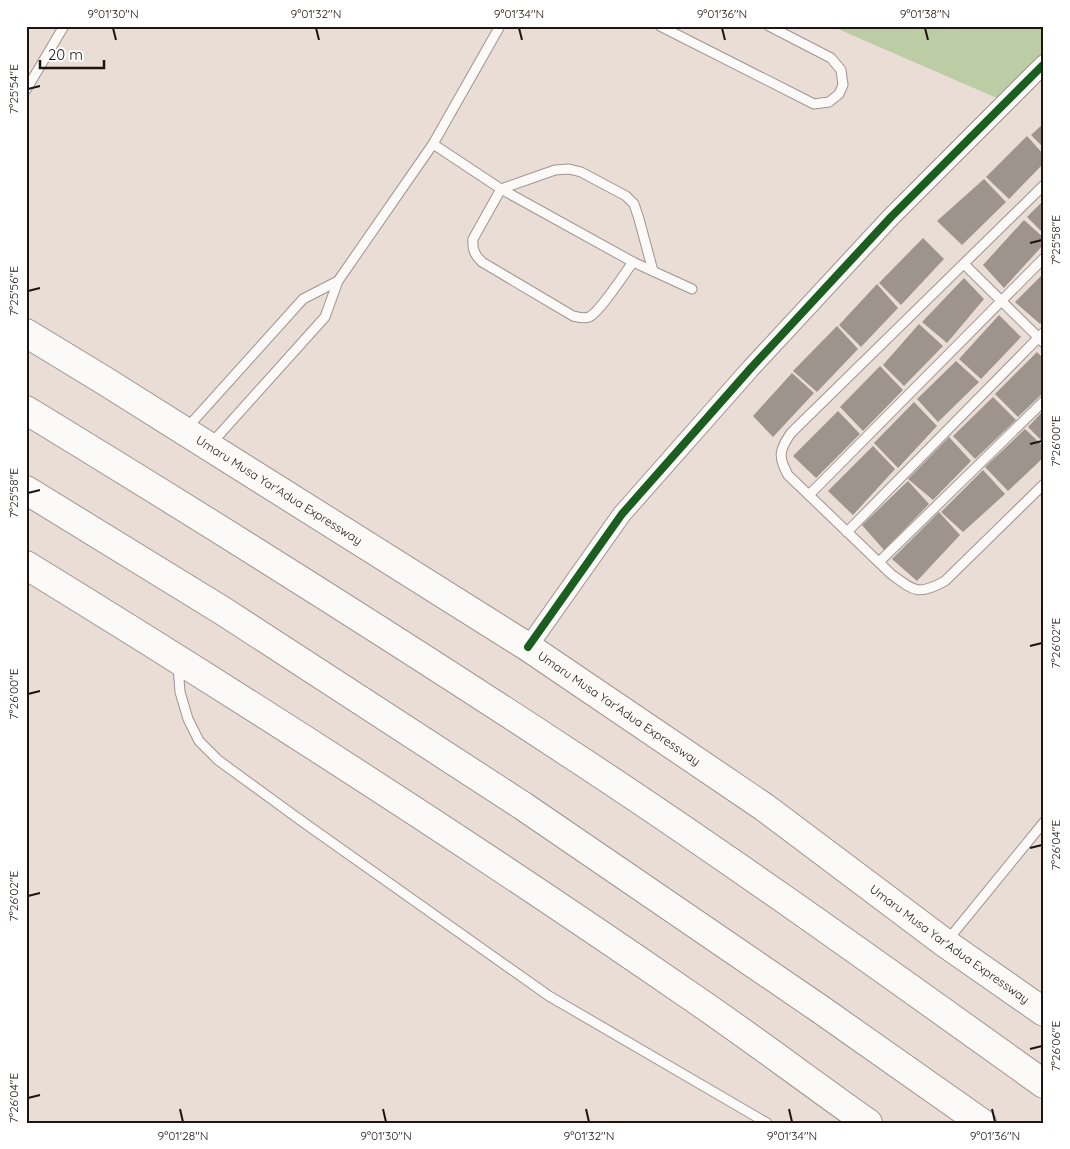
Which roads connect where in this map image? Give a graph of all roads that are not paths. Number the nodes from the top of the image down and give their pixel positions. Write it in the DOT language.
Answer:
graph roads {
  1 [pos="64,26"];
  2 [pos="500,26"];
  3 [pos="660,26"];
  4 [pos="769,26"];
  5 [pos="1044,64"];
  6 [pos="26,90"];
  7 [pos="433,144"];
  8 [pos="1044,185"];
  9 [pos="501,189"];
  10 [pos="1044,258"];
  11 [pos="633,262"];
  12 [pos="964,264"];
  13 [pos="653,271"];
  14 [pos="338,281"];
  15 [pos="692,289"];
  16 [pos="1001,300"];
  17 [pos="26,333"];
  18 [pos="1042,337"];
  19 [pos="1044,401"];
  20 [pos="26,410"];
  21 [pos="184,431"];
  22 [pos="209,446"];
  23 [pos="1044,484"];
  24 [pos="26,490"];
  25 [pos="809,495"];
  26 [pos="847,532"];
  27 [pos="879,562"];
  28 [pos="26,564"];
  29 [pos="528,647"];
  30 [pos="177,658"];
  31 [pos="1044,822"];
  32 [pos="946,943"];
  33 [pos="1044,1012"];
  34 [pos="1044,1084"];
  35 [pos="767,1123"];
  36 [pos="868,1123"];
  37 [pos="982,1123"];
  1 -- 6 [label="lane"];
  2 -- 7 [label="lane"];
  3 -- 4 [label="lane"];
  5 -- 29 [label="street"];
  7 -- 9 [label="lane"];
  7 -- 14 [label="lane"];
  8 -- 12 [label="lane"];
  9 -- 11 [label="lane"];
  9 -- 11 [label="lane"];
  9 -- 13 [label="lane"];
  10 -- 16 [label="lane"];
  11 -- 13 [label="lane"];
  12 -- 16 [label="lane"];
  12 -- 25 [label="lane"];
  13 -- 15 [label="lane"];
  14 -- 21 [label="lane"];
  14 -- 22 [label="lane"];
  16 -- 18 [label="lane"];
  16 -- 25 [label="lane"];
  17 -- 21 [label="highway, Umaru Musa Yar'Adua Expressway"];
  18 -- 26 [label="lane"];
  19 -- 27 [label="lane"];
  20 -- 34 [label="highway"];
  21 -- 22 [label="highway, Umaru Musa Yar'Adua Expressway"];
  22 -- 29 [label="highway, Umaru Musa Yar'Adua Expressway"];
  23 -- 27 [label="lane"];
  24 -- 37 [label="highway"];
  25 -- 26 [label="lane"];
  26 -- 27 [label="lane"];
  28 -- 30 [label="highway"];
  29 -- 32 [label="highway, Umaru Musa Yar'Adua Expressway"];
  30 -- 35 [label="lane"];
  30 -- 36 [label="highway"];
  31 -- 32 [label="lane"];
  32 -- 33 [label="highway, Umaru Musa Yar'Adua Expressway"];
}
